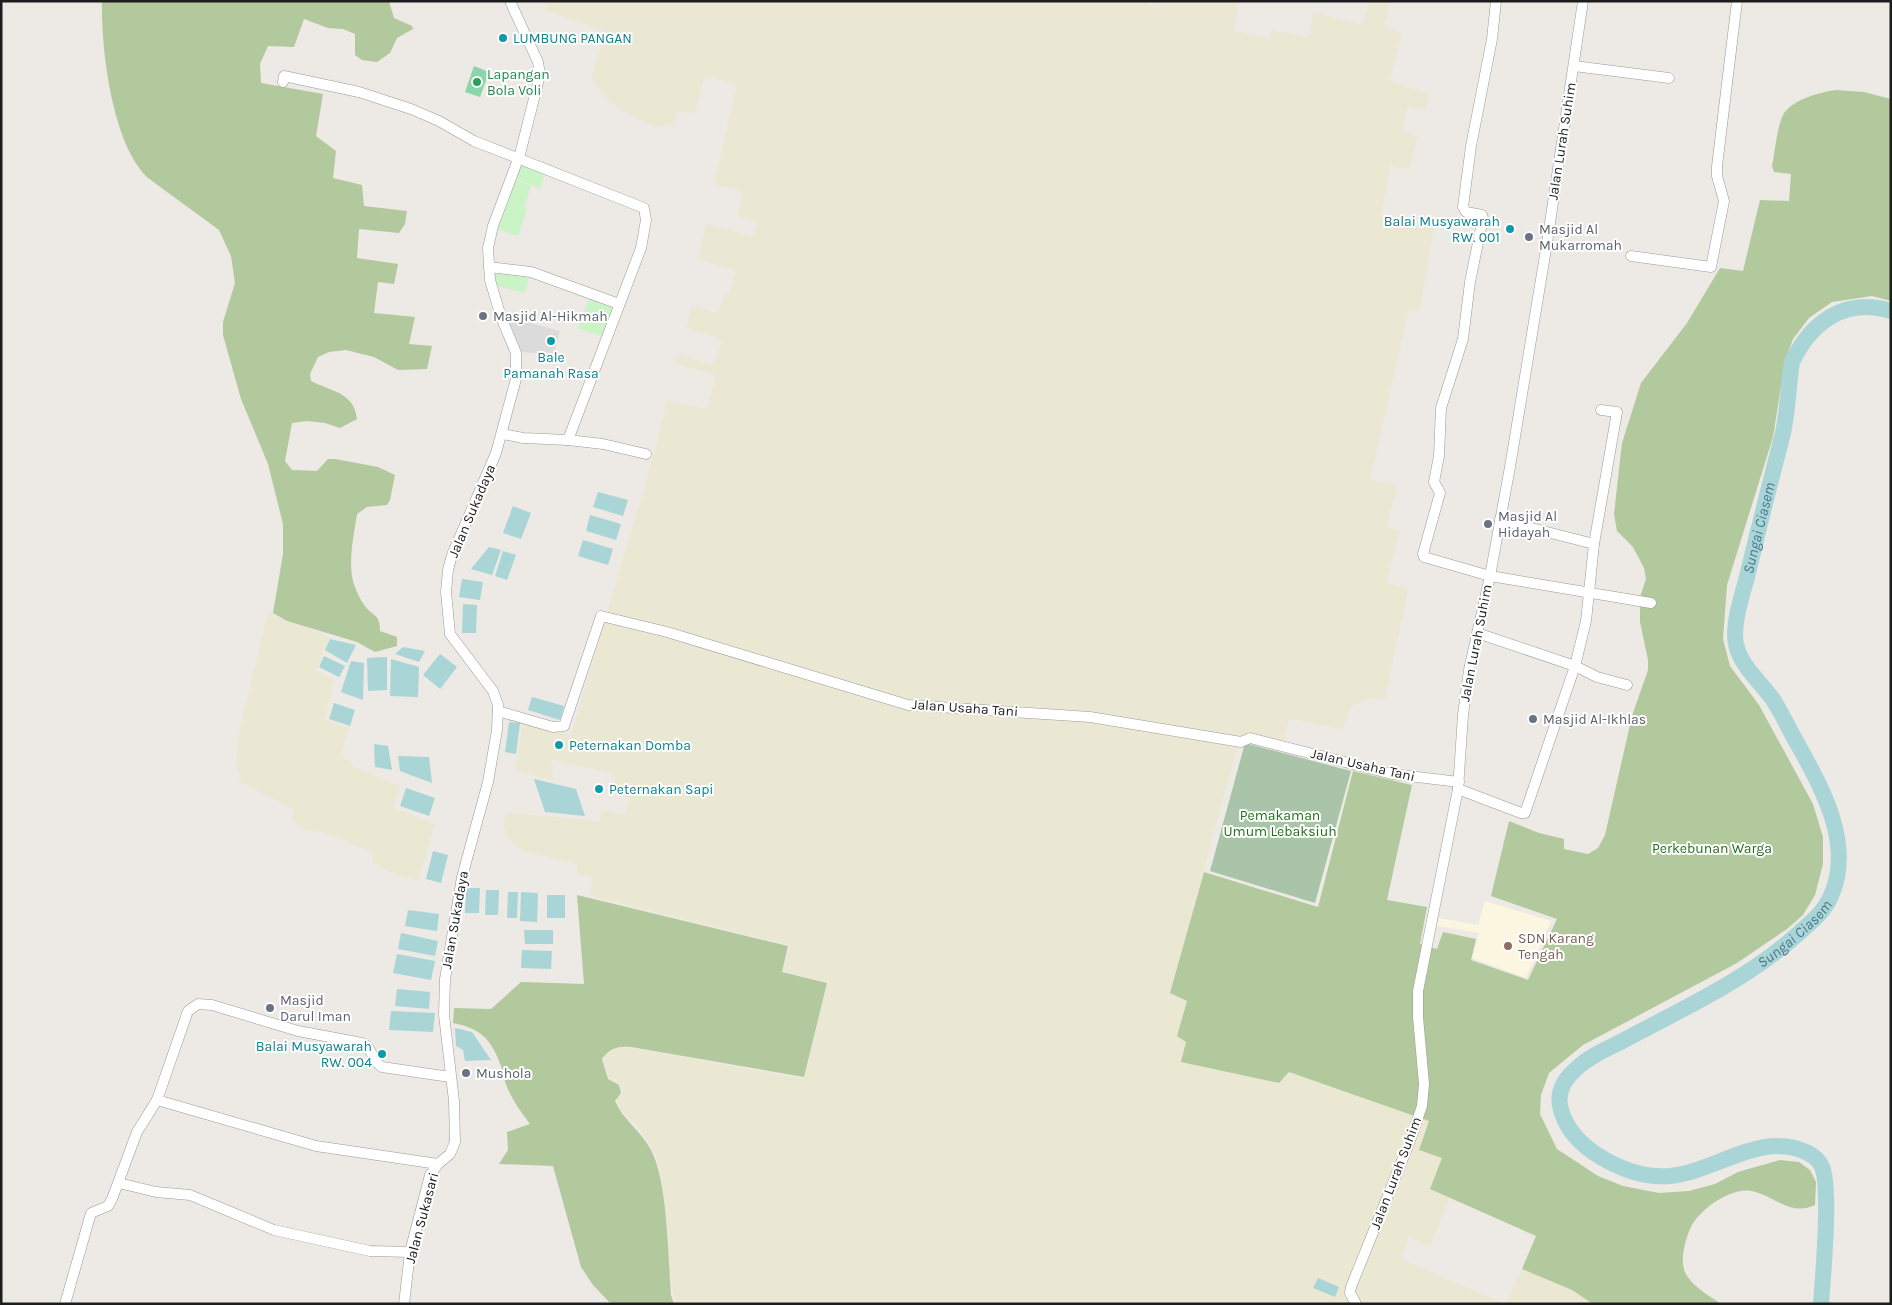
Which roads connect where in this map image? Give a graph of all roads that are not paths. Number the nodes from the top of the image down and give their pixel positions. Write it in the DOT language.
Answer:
graph roads {
  1 [pos="510,1"];
  2 [pos="1496,1"];
  3 [pos="1583,1"];
  4 [pos="1737,1"];
  5 [pos="1574,66"];
  6 [pos="1669,78"];
  7 [pos="283,82"];
  8 [pos="518,159"];
  9 [pos="1631,256"];
  10 [pos="489,267"];
  11 [pos="619,304"];
  12 [pos="1601,410"];
  13 [pos="502,434"];
  14 [pos="568,440"];
  15 [pos="646,454"];
  16 [pos="1500,520"];
  17 [pos="1594,544"];
  18 [pos="1490,576"];
  19 [pos="1589,594"];
  20 [pos="1651,603"];
  21 [pos="1477,633"];
  22 [pos="1574,666"];
  23 [pos="1627,685"];
  24 [pos="498,711"];
  25 [pos="1458,786"];
  26 [pos="450,1077"];
  27 [pos="157,1100"];
  28 [pos="438,1164"];
  29 [pos="118,1183"];
  30 [pos="410,1252"];
  31 [pos="65,1304"];
  32 [pos="404,1304"];
  33 [pos="1356,1304"];
  1 -- 8 [label="street, Jalan Sukadaya"];
  2 -- 18 [label="street"];
  3 -- 5 [label="street, Jalan Lurah Suhim"];
  4 -- 9 [label="street"];
  5 -- 6 [label="street"];
  5 -- 16 [label="street, Jalan Lurah Suhim"];
  7 -- 8 [label="street"];
  8 -- 10 [label="street, Jalan Sukadaya"];
  8 -- 11 [label="street"];
  10 -- 11 [label="street"];
  10 -- 13 [label="street, Jalan Sukadaya"];
  11 -- 14 [label="street"];
  12 -- 17 [label="street"];
  13 -- 14 [label="street"];
  13 -- 24 [label="street, Jalan Sukadaya"];
  14 -- 15 [label="street"];
  16 -- 17 [label="street"];
  16 -- 18 [label="street, Jalan Lurah Suhim"];
  17 -- 19 [label="street"];
  18 -- 19 [label="street"];
  18 -- 21 [label="street, Jalan Lurah Suhim"];
  19 -- 20 [label="street"];
  19 -- 22 [label="street"];
  21 -- 22 [label="street"];
  21 -- 25 [label="street, Jalan Lurah Suhim"];
  22 -- 23 [label="street"];
  22 -- 25 [label="street, Jalan Usaha Tani"];
  24 -- 25 [label="street, Jalan Usaha Tani"];
  24 -- 26 [label="street, Jalan Sukadaya"];
  25 -- 33 [label="street, Jalan Lurah Suhim"];
  26 -- 27 [label="street"];
  26 -- 28 [label="street, Jalan Sukadaya"];
  27 -- 28 [label="street"];
  27 -- 29 [label="street"];
  28 -- 30 [label="street, Jalan Sukasari"];
  29 -- 30 [label="street"];
  29 -- 31 [label="street"];
  30 -- 32 [label="street, Jalan Sukasari"];
}
